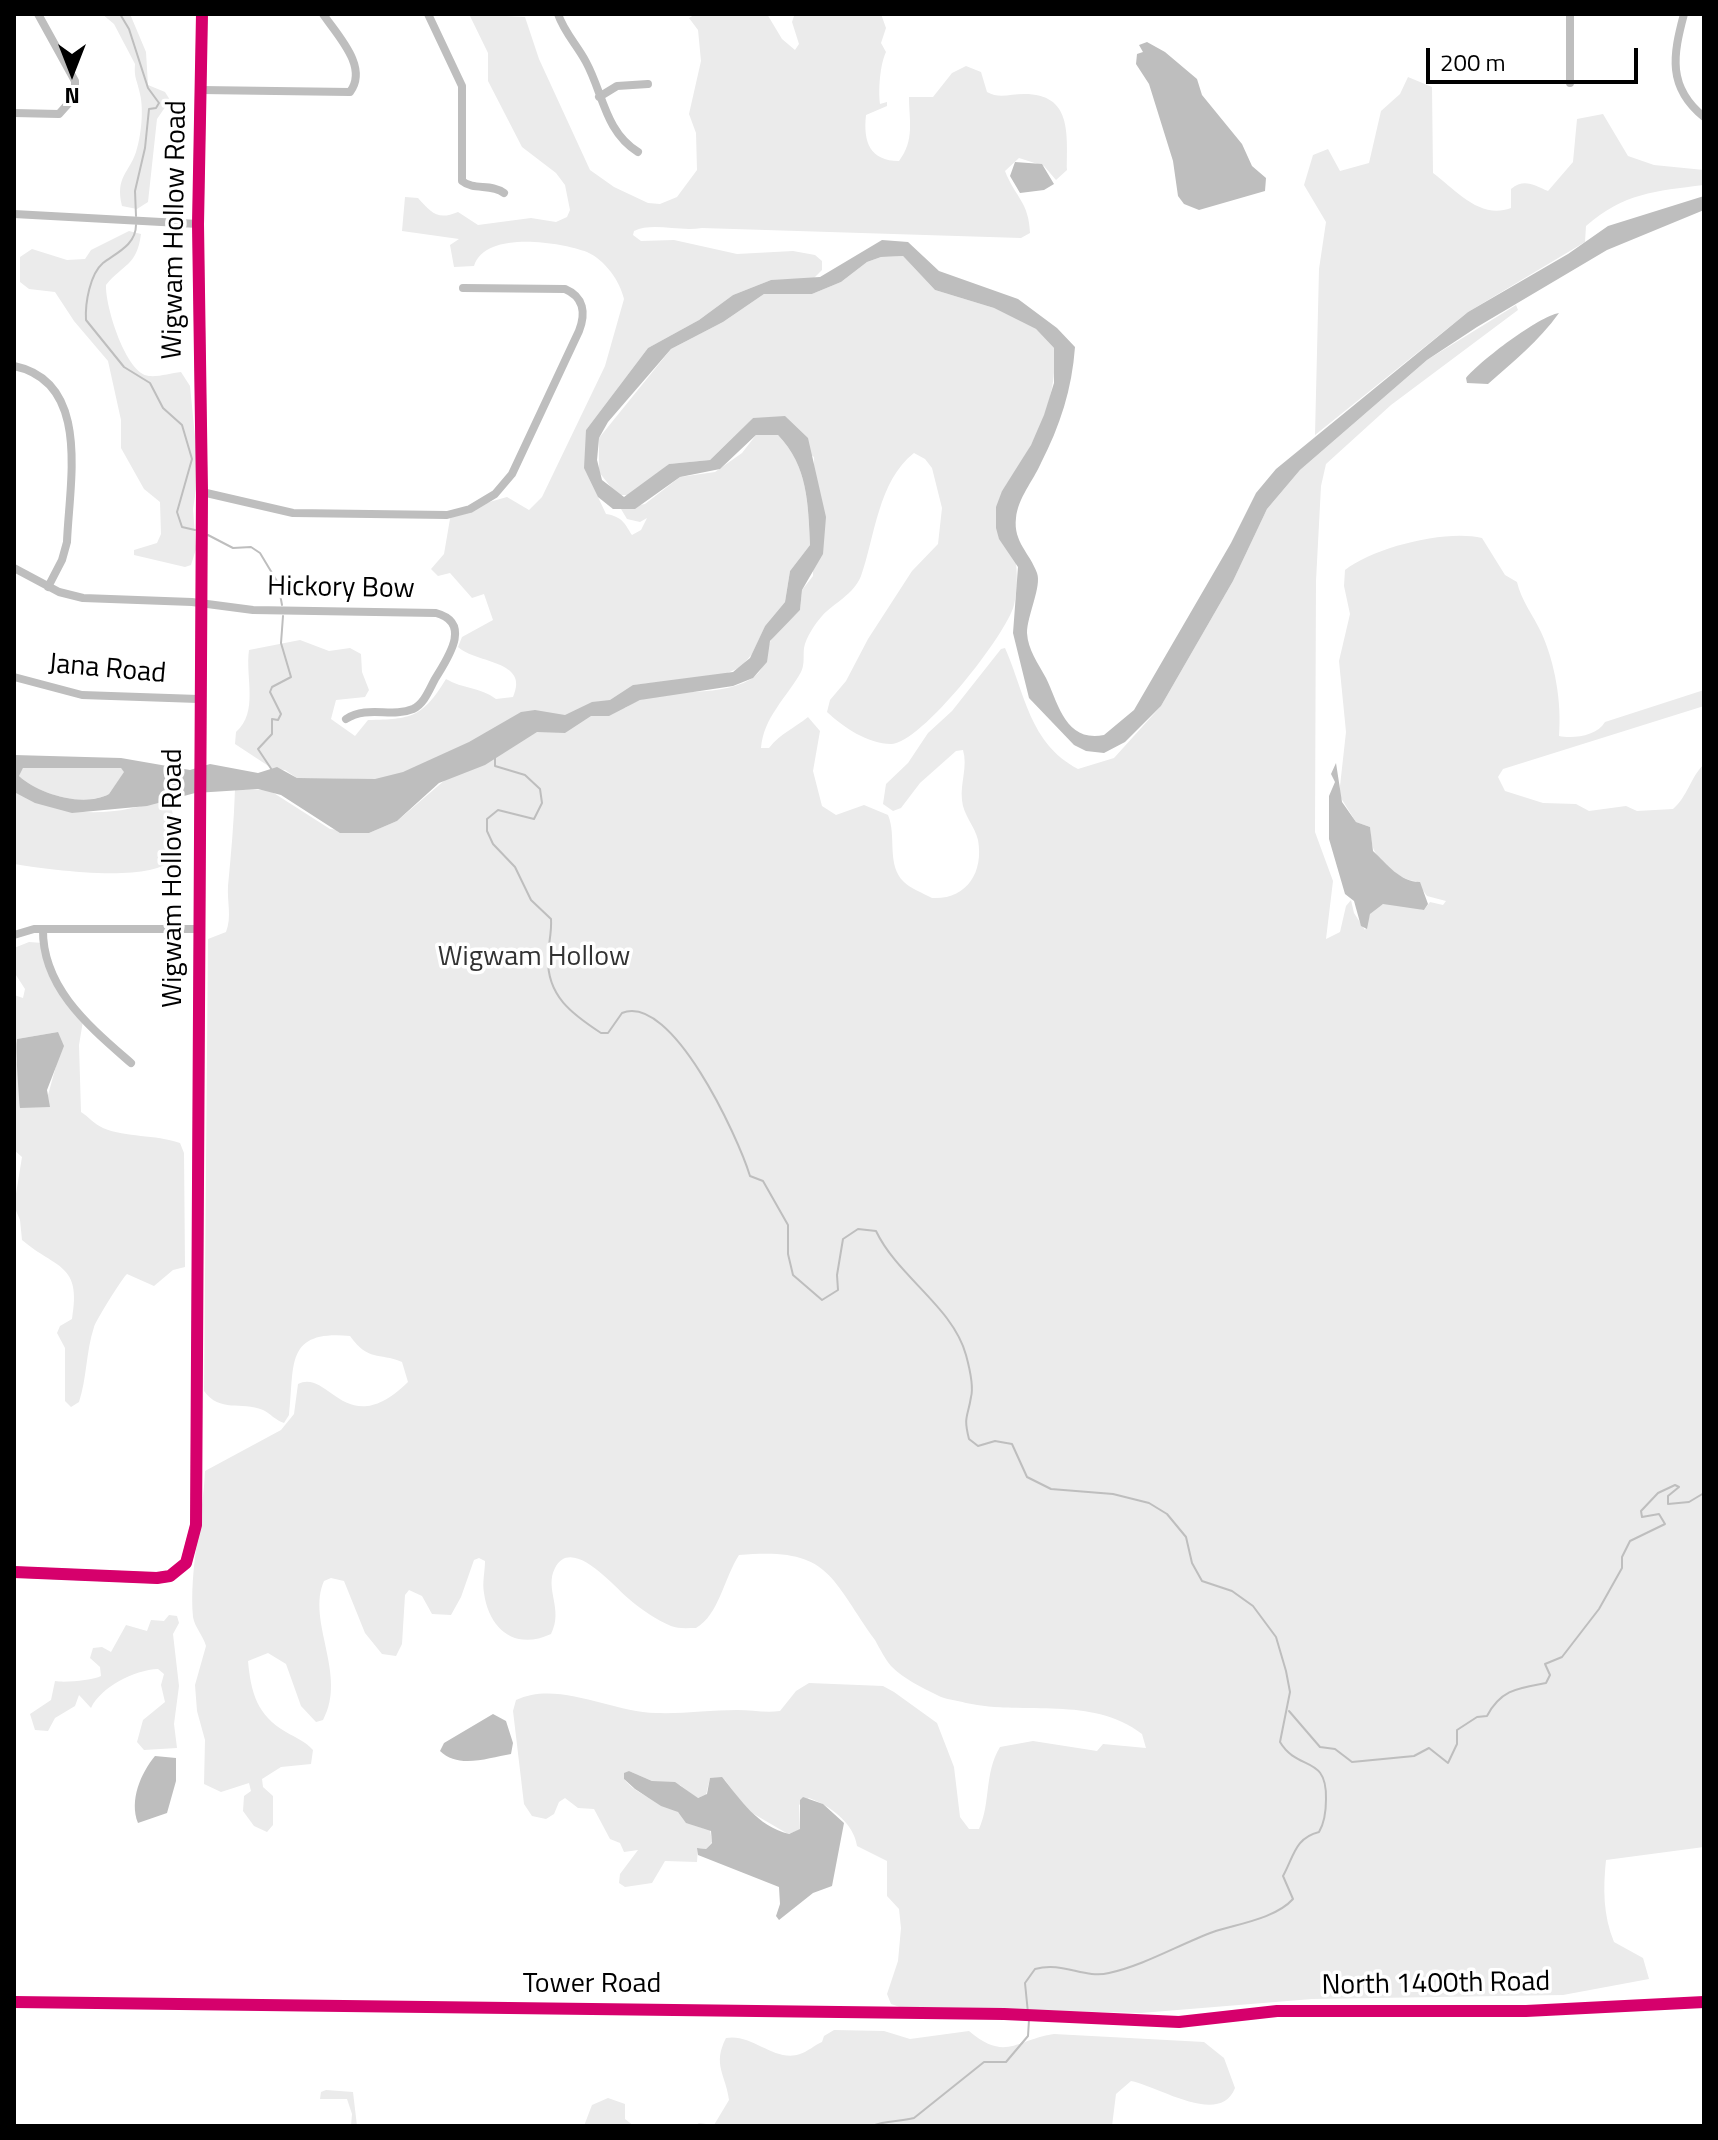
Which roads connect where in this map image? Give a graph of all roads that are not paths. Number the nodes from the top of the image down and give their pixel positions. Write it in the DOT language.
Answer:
graph roads {
  1 [pos="38,14"];
  2 [pos="202,14"];
  3 [pos="323,14"];
  4 [pos="428,14"];
  5 [pos="558,14"];
  6 [pos="1570,14"];
  7 [pos="1684,14"];
  8 [pos="1570,83"];
  9 [pos="648,84"];
  10 [pos="201,90"];
  11 [pos="599,97"];
  12 [pos="14,113"];
  13 [pos="1704,117"];
  14 [pos="638,152"];
  15 [pos="504,193"];
  16 [pos="14,214"];
  17 [pos="198,224"];
  18 [pos="463,288"];
  19 [pos="14,366"];
  20 [pos="202,492"];
  21 [pos="14,568"];
  22 [pos="48,587"];
  23 [pos="200,603"];
  24 [pos="14,677"];
  25 [pos="198,699"];
  26 [pos="346,719"];
  27 [pos="43,929"];
  28 [pos="197,929"];
  29 [pos="14,935"];
  30 [pos="131,1063"];
  31 [pos="14,1572"];
  32 [pos="14,2002"];
  33 [pos="1704,2002"];
  34 [pos="1169,2022"];
  1 -- 12 [label="street"];
  2 -- 10 [label="street, Wigwam Hollow Road"];
  3 -- 10 [label="street"];
  4 -- 15 [label="street"];
  5 -- 11 [label="street"];
  6 -- 8 [label="street"];
  7 -- 13 [label="street"];
  9 -- 11 [label="street"];
  10 -- 17 [label="street, Wigwam Hollow Road"];
  11 -- 14 [label="street"];
  16 -- 17 [label="street"];
  17 -- 20 [label="street, Wigwam Hollow Road"];
  18 -- 20 [label="street"];
  19 -- 22 [label="street"];
  20 -- 23 [label="street, Wigwam Hollow Road"];
  21 -- 22 [label="street"];
  22 -- 23 [label="street"];
  23 -- 25 [label="street, Wigwam Hollow Road"];
  23 -- 26 [label="street, Hickory Bow"];
  24 -- 25 [label="street, Jana Road"];
  25 -- 28 [label="street, Wigwam Hollow Road"];
  27 -- 28 [label="street"];
  27 -- 29 [label="street"];
  27 -- 30 [label="street"];
  28 -- 31 [label="street, Wigwam Hollow Road"];
  32 -- 34 [label="street, Tower Road"];
  33 -- 34 [label="street, North 1400th Road"];
}
